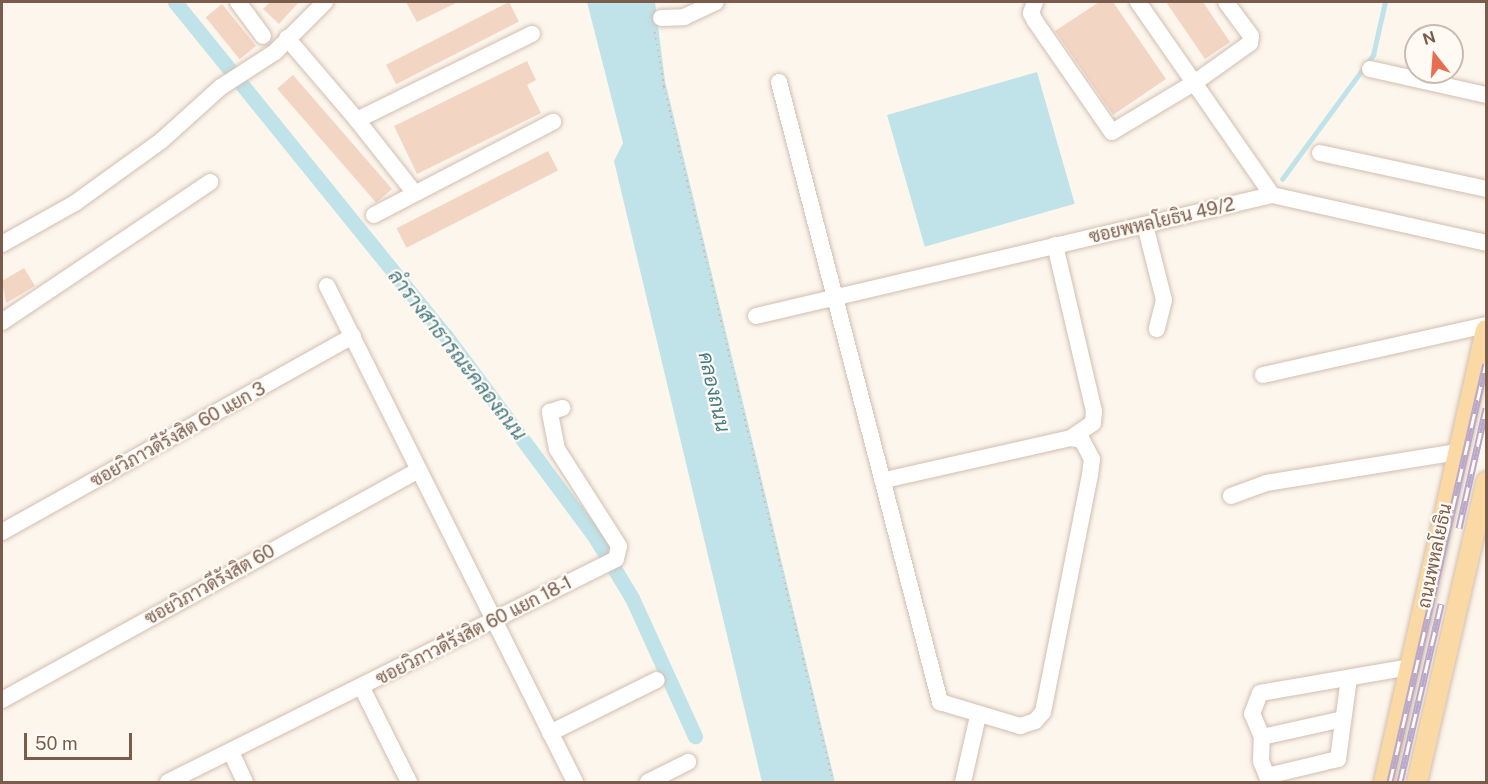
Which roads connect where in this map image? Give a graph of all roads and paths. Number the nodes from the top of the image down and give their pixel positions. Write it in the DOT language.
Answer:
graph roads {
  1 [pos="238,2"];
  2 [pos="325,2"];
  3 [pos="716,2"];
  4 [pos="1035,2"];
  5 [pos="1137,2"];
  6 [pos="1226,2"];
  7 [pos="661,18"];
  8 [pos="532,34"];
  9 [pos="264,36"];
  10 [pos="287,38"];
  11 [pos="1370,69"];
  12 [pos="779,82"];
  13 [pos="1194,84"];
  14 [pos="1486,95"];
  15 [pos="357,120"];
  16 [pos="553,122"];
  17 [pos="1320,153"];
  18 [pos="210,182"];
  19 [pos="1486,189"];
  20 [pos="413,191"];
  21 [pos="1272,195"];
  22 [pos="374,215"];
  23 [pos="1145,225"];
  24 [pos="1486,243"];
  25 [pos="2,244"];
  26 [pos="1055,245"];
  27 [pos="327,286"];
  28 [pos="838,299"];
  29 [pos="756,316"];
  30 [pos="2,321"];
  31 [pos="1486,325"];
  32 [pos="1157,329"];
  33 [pos="1486,330"];
  34 [pos="353,336"];
  35 [pos="1263,375"];
  36 [pos="562,408"];
  37 [pos="1071,438"];
  38 [pos="1458,452"];
  39 [pos="418,470"];
  40 [pos="884,480"];
  41 [pos="1486,482"];
  42 [pos="1231,496"];
  43 [pos="2,532"];
  44 [pos="493,622"];
  45 [pos="1410,667"];
  46 [pos="1349,678"];
  47 [pos="657,680"];
  48 [pos="362,688"];
  49 [pos="2,700"];
  50 [pos="978,716"];
  51 [pos="1343,719"];
  52 [pos="550,733"];
  53 [pos="1262,736"];
  54 [pos="231,752"];
  55 [pos="688,762"];
  56 [pos="168,783"];
  57 [pos="245,783"];
  58 [pos="409,783"];
  59 [pos="575,783"];
  60 [pos="648,783"];
  61 [pos="833,783"];
  62 [pos="963,783"];
  63 [pos="1385,783"];
  64 [pos="1417,783"];
  1 -- 9 [label="street"];
  2 -- 10 [label="street"];
  3 -- 7 [label="street"];
  4 -- 13 [label="street"];
  5 -- 13 [label="street"];
  6 -- 13 [label="street"];
  7 -- 61 [label="path"];
  8 -- 15 [label="street"];
  10 -- 15 [label="street"];
  10 -- 25 [label="street"];
  11 -- 14 [label="street"];
  12 -- 28 [label="street"];
  13 -- 21 [label="street"];
  15 -- 20 [label="street"];
  16 -- 20 [label="street"];
  17 -- 19 [label="street"];
  18 -- 30 [label="street"];
  20 -- 22 [label="street"];
  21 -- 23 [label="street, ซอยพหลโยธิน 49/2"];
  21 -- 24 [label="street, ซอยพหลโยธิน 49/2"];
  23 -- 26 [label="street, ซอยพหลโยธิน 49/2"];
  23 -- 32 [label="street"];
  26 -- 28 [label="street, ซอยพหลโยธิน 49/2"];
  26 -- 37 [label="street"];
  27 -- 34 [label="street"];
  28 -- 29 [label="street, ซอยพหลโยธิน 49/2"];
  28 -- 40 [label="street"];
  31 -- 35 [label="street"];
  33 -- 38 [label="main road, ถนนพหลโยธิน"];
  34 -- 39 [label="street"];
  34 -- 43 [label="street, ซอยวิภาวดีรังสิต 60 แยก 3"];
  36 -- 44 [label="street, ซอยวิภาวดีรังสิต 60 แยก 18-1"];
  37 -- 40 [label="street"];
  37 -- 50 [label="street"];
  38 -- 42 [label="street"];
  38 -- 45 [label="main road, ถนนพหลโยธิน"];
  39 -- 44 [label="street"];
  39 -- 49 [label="street, ซอยวิภาวดีรังสิต 60"];
  40 -- 50 [label="street"];
  41 -- 64 [label="main road, ถนนพหลโยธิน"];
  44 -- 48 [label="street, ซอยวิภาวดีรังสิต 60 แยก 18-1"];
  44 -- 52 [label="street"];
  45 -- 46 [label="street"];
  45 -- 63 [label="main road, ถนนพหลโยธิน"];
  46 -- 51 [label="street"];
  46 -- 53 [label="street"];
  47 -- 52 [label="street"];
  48 -- 54 [label="street, ซอยวิภาวดีรังสิต 60 แยก 18-1"];
  48 -- 58 [label="street"];
  50 -- 62 [label="street"];
  51 -- 53 [label="street"];
  51 -- 53 [label="street"];
  52 -- 59 [label="street"];
  54 -- 56 [label="street, ซอยวิภาวดีรังสิต 60 แยก 18-1"];
  54 -- 57 [label="street"];
  55 -- 60 [label="street"];
}
